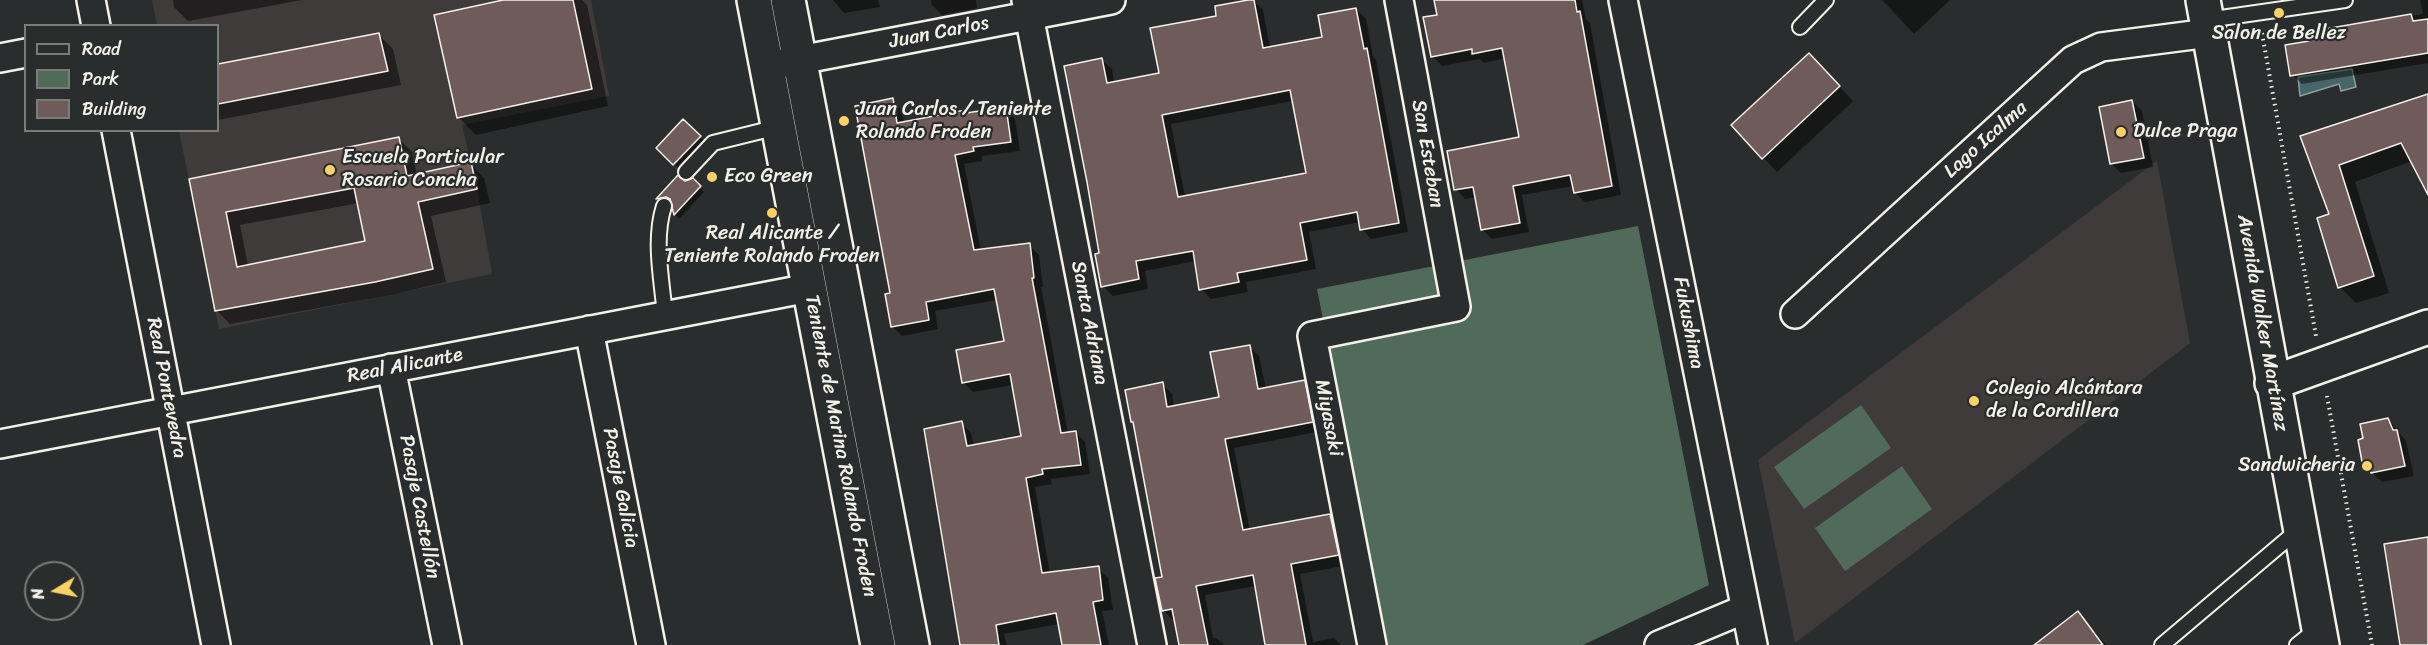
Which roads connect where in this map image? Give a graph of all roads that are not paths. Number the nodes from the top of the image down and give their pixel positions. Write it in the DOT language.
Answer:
graph roads {
  1 [pos="91,0"];
  2 [pos="753,0"];
  3 [pos="788,0"];
  4 [pos="1111,0"];
  5 [pos="1399,0"];
  6 [pos="1623,0"];
  7 [pos="1826,0"];
  8 [pos="2345,0"];
  9 [pos="1027,8"];
  10 [pos="2206,18"];
  11 [pos="96,24"];
  12 [pos="1800,27"];
  13 [pos="24,53"];
  14 [pos="0,58"];
  15 [pos="799,61"];
  16 [pos="766,67"];
  17 [pos="778,127"];
  18 [pos="116,132"];
  19 [pos="686,172"];
  20 [pos="664,206"];
  21 [pos="809,288"];
  22 [pos="1456,307"];
  23 [pos="1795,314"];
  24 [pos="665,316"];
  25 [pos="2428,327"];
  26 [pos="589,330"];
  27 [pos="391,368"];
  28 [pos="2272,383"];
  29 [pos="171,411"];
  30 [pos="0,444"];
  31 [pos="2300,529"];
  32 [pos="1745,609"];
  33 [pos="2312,639"];
  34 [pos="216,645"];
  35 [pos="447,645"];
  36 [pos="651,645"];
  37 [pos="878,645"];
  38 [pos="912,645"];
  39 [pos="1152,645"];
  40 [pos="1372,645"];
  41 [pos="1659,645"];
  42 [pos="1753,645"];
  43 [pos="2162,645"];
  1 -- 11 [label="street"];
  2 -- 16 [label="street, Teniente de Marina Rolando Froden"];
  3 -- 15 [label="street, Teniente de Marina Rolando Froden"];
  4 -- 9 [label="street, Juan Carlos"];
  5 -- 22 [label="street, San Esteban"];
  6 -- 32 [label="street, Fukushima"];
  7 -- 12 [label="lane"];
  8 -- 10 [label="lane"];
  9 -- 15 [label="street, Juan Carlos"];
  9 -- 39 [label="street, Santa Adriana"];
  10 -- 23 [label="street, Lago Icalma"];
  10 -- 28 [label="street, Avenida Walker Martínez"];
  13 -- 14 [label="street"];
  15 -- 16 [label="street, Juan Carlos"];
  15 -- 38 [label="street, Teniente de Marina Rolando Froden"];
  16 -- 17 [label="street, Teniente de Marina Rolando Froden"];
  17 -- 19 [label="lane"];
  17 -- 21 [label="street, Teniente de Marina Rolando Froden"];
  18 -- 29 [label="street, Real Pontevedra"];
  20 -- 24 [label="lane"];
  21 -- 24 [label="street, Real Alicante"];
  21 -- 37 [label="street, Teniente de Marina Rolando Froden"];
  22 -- 40 [label="street, Miyasaki"];
  24 -- 26 [label="street, Real Alicante"];
  25 -- 28 [label="street"];
  26 -- 27 [label="street, Real Alicante"];
  26 -- 36 [label="street, Pasaje Galicia"];
  27 -- 29 [label="street, Real Alicante"];
  27 -- 35 [label="street, Pasaje Castellón"];
  28 -- 31 [label="street, Avenida Walker Martínez"];
  29 -- 30 [label="street, Real Alicante"];
  29 -- 34 [label="street, Real Pontevedra"];
  31 -- 33 [label="street, Avenida Walker Martínez"];
  31 -- 43 [label="lane"];
  32 -- 41 [label="street"];
  32 -- 42 [label="street, Fukushima"];
}
